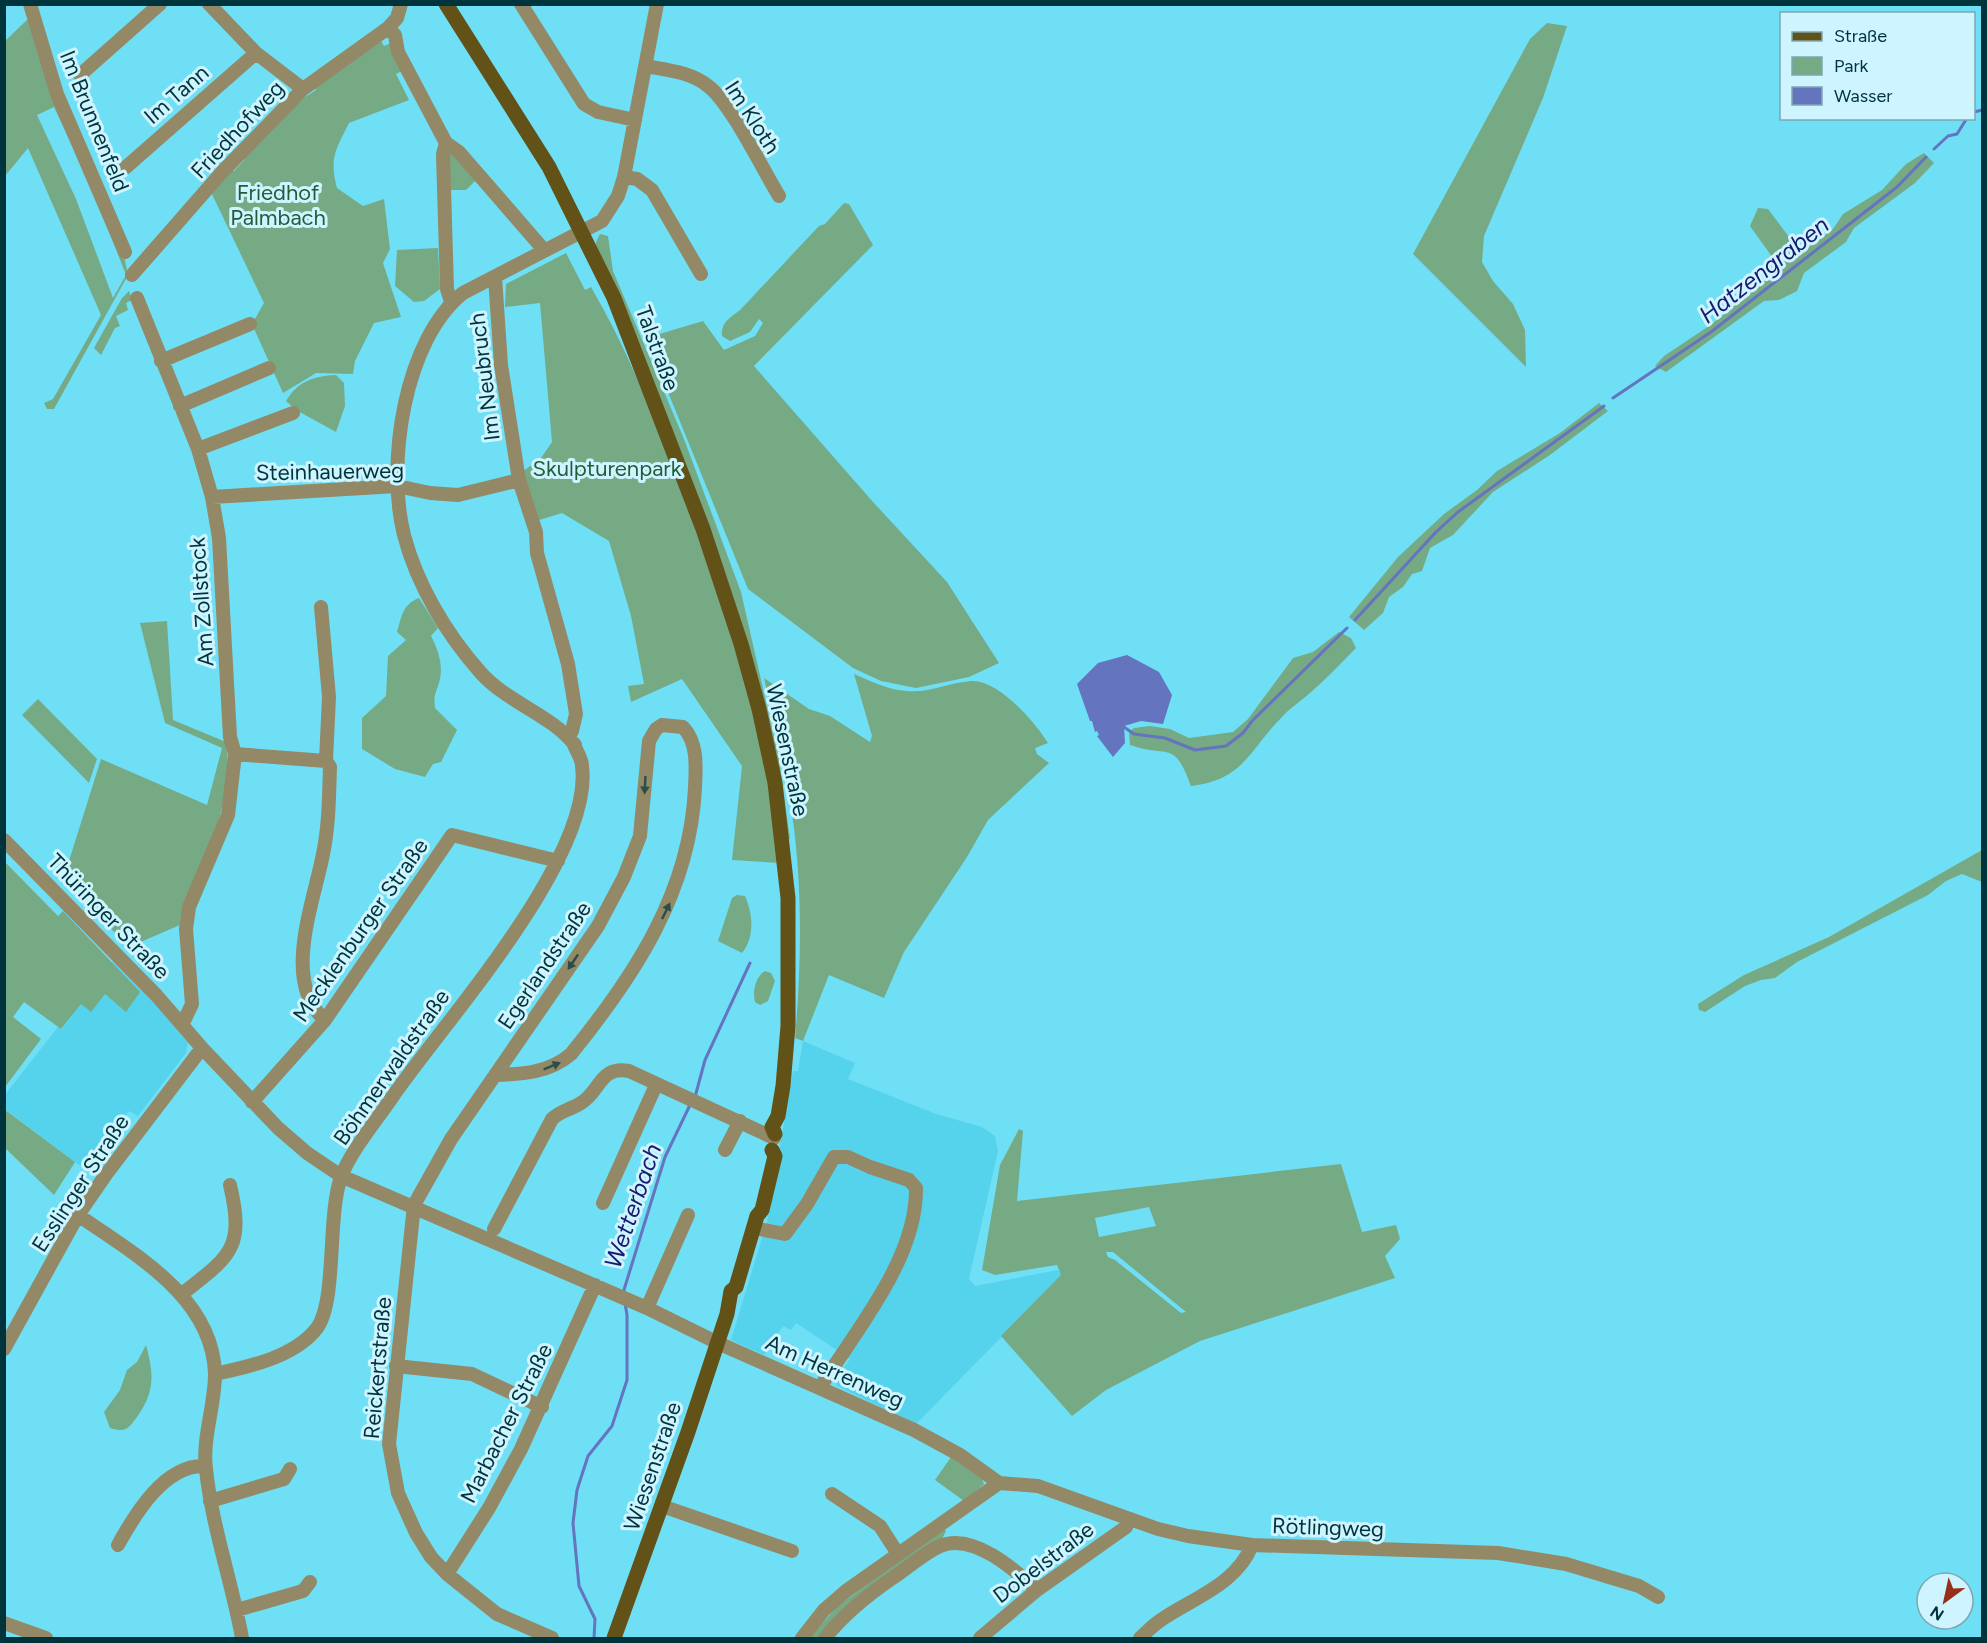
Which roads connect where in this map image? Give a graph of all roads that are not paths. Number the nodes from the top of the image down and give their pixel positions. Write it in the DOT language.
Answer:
graph roads {
  1 [pos="30,4"];
  2 [pos="160,4"];
  3 [pos="208,4"];
  4 [pos="401,4"];
  5 [pos="446,4"];
  6 [pos="521,4"];
  7 [pos="537,4"];
  8 [pos="657,4"];
  9 [pos="531,22"];
  10 [pos="388,28"];
  11 [pos="256,53"];
  12 [pos="646,66"];
  13 [pos="80,75"];
  14 [pos="303,89"];
  15 [pos="635,120"];
  16 [pos="446,143"];
  17 [pos="125,168"];
  18 [pos="624,177"];
  19 [pos="779,196"];
  20 [pos="578,233"];
  21 [pos="544,250"];
  22 [pos="125,252"];
  23 [pos="701,274"];
  24 [pos="132,275"];
  25 [pos="495,277"];
  26 [pos="137,298"];
  27 [pos="451,302"];
  28 [pos="250,324"];
  29 [pos="161,361"];
  30 [pos="269,368"];
  31 [pos="180,406"];
  32 [pos="656,408"];
  33 [pos="293,413"];
  34 [pos="198,449"];
  35 [pos="519,480"];
  36 [pos="397,486"];
  37 [pos="212,496"];
  38 [pos="321,606"];
  39 [pos="572,743"];
  40 [pos="235,754"];
  41 [pos="326,761"];
  42 [pos="4,840"];
  43 [pos="558,861"];
  44 [pos="325,1020"];
  45 [pos="183,1023"];
  46 [pos="202,1048"];
  47 [pos="495,1075"];
  48 [pos="656,1085"];
  49 [pos="252,1102"];
  50 [pos="740,1121"];
  51 [pos="773,1140"];
  52 [pos="725,1150"];
  53 [pos="341,1176"];
  54 [pos="230,1185"];
  55 [pos="603,1203"];
  56 [pos="414,1205"];
  57 [pos="78,1215"];
  58 [pos="688,1215"];
  59 [pos="756,1222"];
  60 [pos="494,1229"];
  61 [pos="595,1285"];
  62 [pos="182,1294"];
  63 [pos="647,1308"];
  64 [pos="718,1343"];
  65 [pos="4,1348"];
  66 [pos="396,1366"];
  67 [pos="215,1374"];
  68 [pos="820,1386"];
  69 [pos="542,1407"];
  70 [pos="205,1466"];
  71 [pos="290,1469"];
  72 [pos="999,1483"];
  73 [pos="832,1494"];
  74 [pos="210,1501"];
  75 [pos="662,1506"];
  76 [pos="1130,1519"];
  77 [pos="117,1545"];
  78 [pos="1252,1545"];
  79 [pos="792,1551"];
  80 [pos="898,1554"];
  81 [pos="447,1574"];
  82 [pos="310,1582"];
  83 [pos="1037,1590"];
  84 [pos="1658,1597"];
  85 [pos="237,1610"];
  86 [pos="4,1623"];
  87 [pos="46,1638"];
  88 [pos="242,1638"];
  89 [pos="552,1638"];
  90 [pos="614,1638"];
  91 [pos="802,1638"];
  92 [pos="825,1638"];
  93 [pos="980,1638"];
  94 [pos="1140,1638"];
  1 -- 22 [label="street, Im Brunnenfeld"];
  2 -- 13 [label="street"];
  3 -- 11 [label="street"];
  4 -- 10 [label="street"];
  5 -- 20 [label="main road, Talstraße"];
  6 -- 9 [label="street"];
  7 -- 9 [label="street"];
  8 -- 12 [label="street"];
  9 -- 15 [label="street"];
  10 -- 14 [label="street, Friedhofweg"];
  10 -- 16 [label="street"];
  11 -- 14 [label="street"];
  11 -- 17 [label="street, Im Tann"];
  12 -- 15 [label="street"];
  12 -- 19 [label="street, Im Kloth"];
  14 -- 24 [label="street, Friedhofweg"];
  15 -- 18 [label="street"];
  16 -- 21 [label="street"];
  16 -- 27 [label="street"];
  18 -- 20 [label="street"];
  18 -- 23 [label="street"];
  20 -- 21 [label="street"];
  20 -- 32 [label="main road, Talstraße"];
  21 -- 25 [label="street"];
  25 -- 27 [label="street"];
  25 -- 35 [label="street, Im Neubruch"];
  26 -- 29 [label="street, Am Zollstock"];
  27 -- 36 [label="street"];
  28 -- 29 [label="street"];
  29 -- 31 [label="street, Am Zollstock"];
  30 -- 31 [label="street"];
  31 -- 34 [label="street, Am Zollstock"];
  32 -- 51 [label="main road, Wiesenstraße"];
  33 -- 34 [label="street"];
  34 -- 37 [label="street, Am Zollstock"];
  35 -- 36 [label="street, Steinhauerweg"];
  35 -- 39 [label="street, Im Neubruch"];
  36 -- 37 [label="street, Steinhauerweg"];
  36 -- 39 [label="street"];
  37 -- 40 [label="street, Am Zollstock"];
  38 -- 41 [label="street"];
  39 -- 43 [label="street, Böhmerwaldstraße"];
  40 -- 41 [label="street"];
  40 -- 45 [label="street, Thüringer Straße"];
  41 -- 44 [label="street"];
  42 -- 45 [label="street, Thüringer Straße"];
  43 -- 44 [label="street, Mecklenburger Straße"];
  43 -- 53 [label="street, Böhmerwaldstraße"];
  44 -- 49 [label="street, Mecklenburger Straße"];
  45 -- 46 [label="street, Thüringer Straße"];
  46 -- 49 [label="street, Thüringer Straße"];
  46 -- 57 [label="street, Esslinger Straße"];
  47 -- 47 [label="street, Egerlandstraße, one-way"];
  47 -- 56 [label="street, Egerlandstraße"];
  48 -- 50 [label="street"];
  48 -- 55 [label="street"];
  48 -- 60 [label="street"];
  49 -- 53 [label="street, Thüringer Straße"];
  50 -- 51 [label="street"];
  50 -- 52 [label="street"];
  51 -- 59 [label="main road, Wiesenstraße"];
  53 -- 56 [label="street, Am Herrenweg"];
  53 -- 67 [label="street, Böhmerwaldstraße"];
  54 -- 62 [label="street"];
  56 -- 61 [label="street, Am Herrenweg"];
  56 -- 66 [label="street, Reickertstraße"];
  57 -- 62 [label="street"];
  57 -- 65 [label="street, Esslinger Straße"];
  58 -- 63 [label="street"];
  59 -- 64 [label="main road, Wiesenstraße"];
  59 -- 68 [label="street"];
  61 -- 63 [label="street, Am Herrenweg"];
  61 -- 69 [label="street, Marbacher Straße"];
  62 -- 67 [label="street"];
  63 -- 64 [label="street, Am Herrenweg"];
  64 -- 68 [label="street, Am Herrenweg"];
  64 -- 75 [label="main road, Wiesenstraße"];
  66 -- 69 [label="street"];
  66 -- 81 [label="street, Reickertstraße"];
  67 -- 70 [label="street"];
  68 -- 72 [label="street, Am Herrenweg"];
  69 -- 81 [label="street, Marbacher Straße"];
  70 -- 74 [label="street"];
  70 -- 77 [label="street"];
  71 -- 74 [label="street"];
  72 -- 76 [label="street, Rötlingweg"];
  72 -- 80 [label="street"];
  73 -- 80 [label="street"];
  74 -- 85 [label="street"];
  75 -- 79 [label="street"];
  75 -- 90 [label="main road, Wiesenstraße"];
  76 -- 78 [label="street, Rötlingweg"];
  76 -- 83 [label="street, Dobelstraße"];
  78 -- 84 [label="street, Rötlingweg"];
  78 -- 94 [label="street"];
  80 -- 91 [label="street"];
  81 -- 89 [label="street, Reickertstraße"];
  82 -- 85 [label="street"];
  83 -- 92 [label="street"];
  83 -- 93 [label="street, Dobelstraße"];
  85 -- 88 [label="street"];
  86 -- 87 [label="street"];
}
